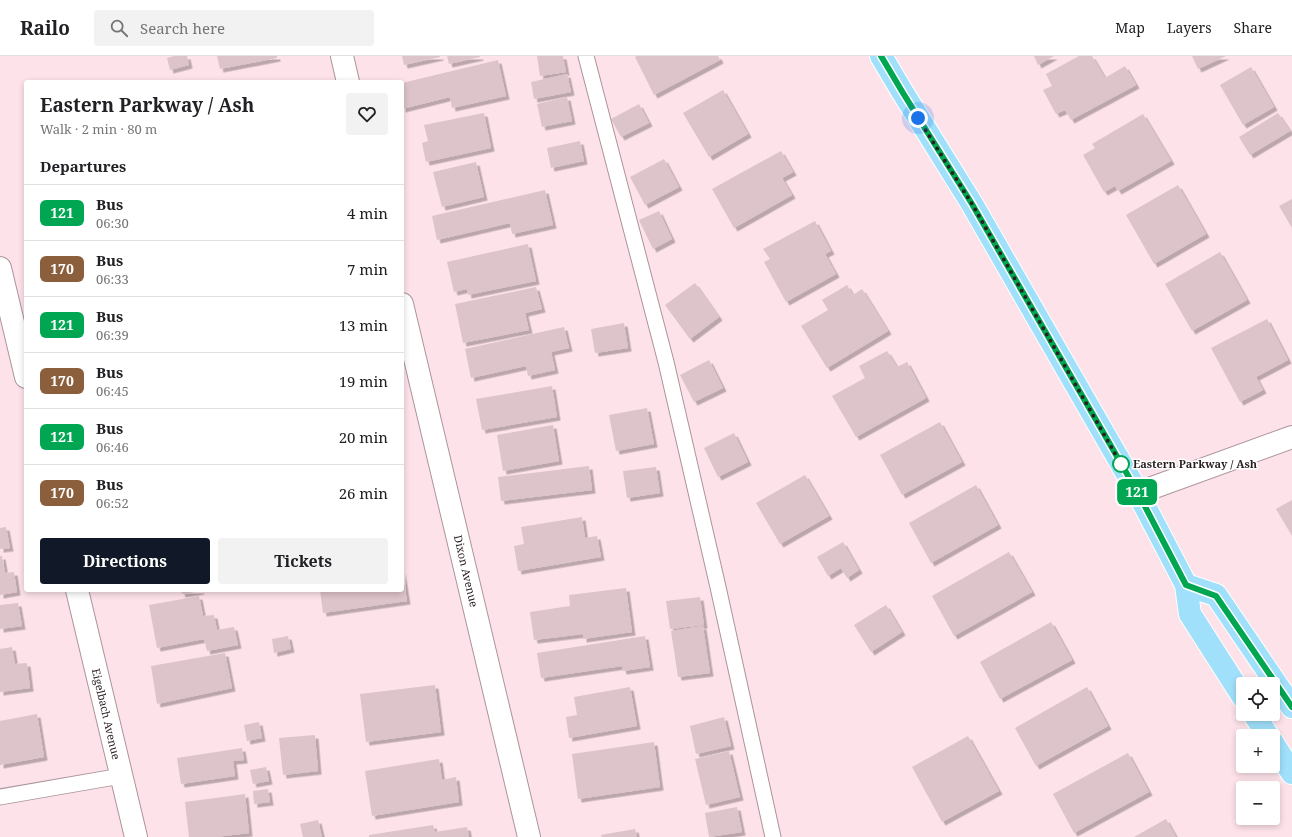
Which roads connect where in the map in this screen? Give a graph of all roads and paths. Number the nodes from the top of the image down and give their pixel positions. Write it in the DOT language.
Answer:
graph roads {
  1 [pos="342,56"];
  2 [pos="586,56"];
  3 [pos="881,56"];
  4 [pos="348,80"];
  5 [pos="0,268"];
  6 [pos="404,312"];
  7 [pos="24,369"];
  8 [pos="1292,438"];
  9 [pos="1138,493"];
  10 [pos="1186,585"];
  11 [pos="77,592"];
  12 [pos="1236,686"];
  13 [pos="1292,707"];
  14 [pos="1280,755"];
  15 [pos="1292,773"];
  16 [pos="121,776"];
  17 [pos="0,797"];
  18 [pos="136,837"];
  19 [pos="528,837"];
  20 [pos="772,837"];
  1 -- 4 [label="street"];
  2 -- 20 [label="lane"];
  3 -- 9 [label="main road"];
  5 -- 7 [label="street"];
  6 -- 19 [label="street, Dixon Avenue"];
  8 -- 9 [label="street"];
  9 -- 10 [label="main road"];
  10 -- 12 [label="main road"];
  10 -- 13 [label="main road"];
  11 -- 16 [label="street, Eigelbach Avenue"];
  14 -- 15 [label="main road"];
  16 -- 17 [label="lane"];
  16 -- 18 [label="street, Eigelbach Avenue"];
}
